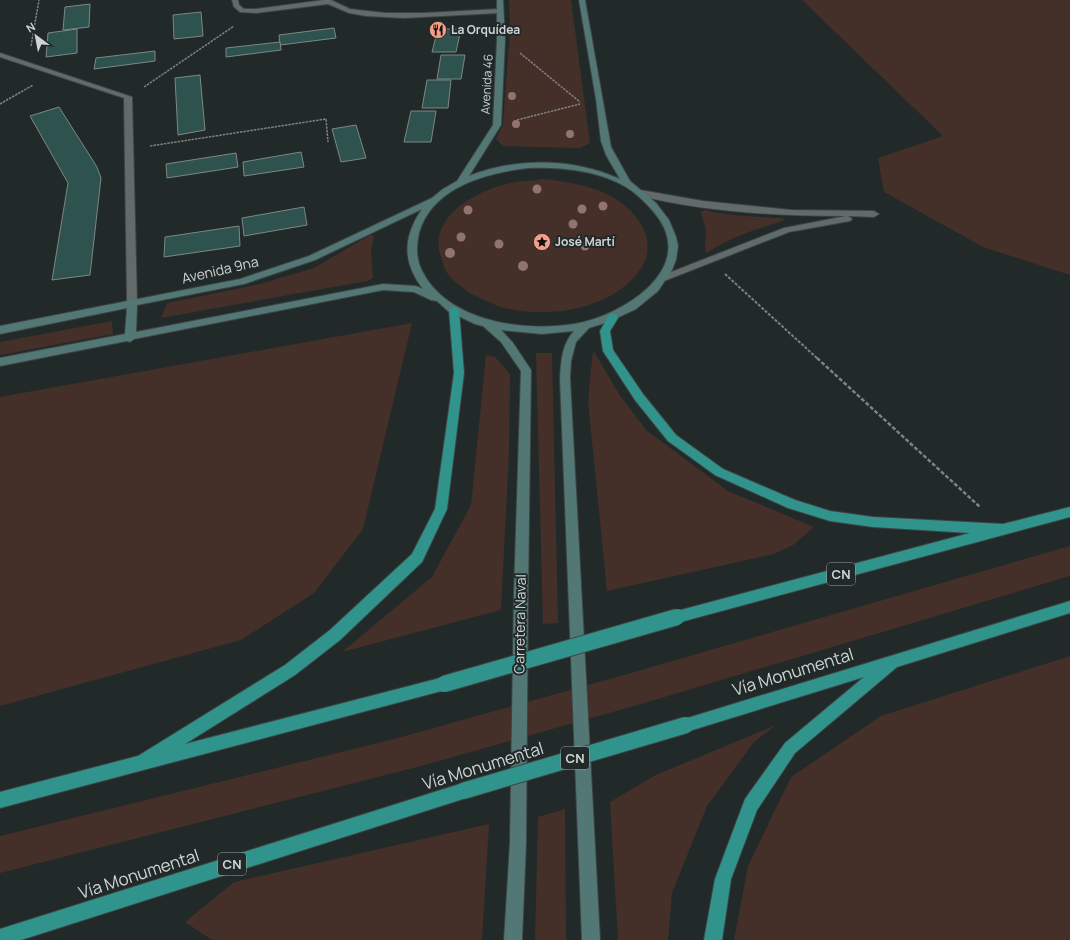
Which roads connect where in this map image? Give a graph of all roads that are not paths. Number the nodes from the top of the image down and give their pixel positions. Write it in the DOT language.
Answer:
graph roads {
  1 [pos="235,0"];
  2 [pos="500,0"];
  3 [pos="582,0"];
  4 [pos="328,1"];
  5 [pos="499,11"];
  6 [pos="0,55"];
  7 [pos="460,182"];
  8 [pos="628,185"];
  9 [pos="640,193"];
  10 [pos="435,200"];
  11 [pos="664,278"];
  12 [pos="439,300"];
  13 [pos="132,303"];
  14 [pos="454,310"];
  15 [pos="613,318"];
  16 [pos="485,323"];
  17 [pos="584,327"];
  18 [pos="0,330"];
  19 [pos="130,338"];
  20 [pos="0,362"];
  21 [pos="1070,512"];
  22 [pos="1006,530"];
  23 [pos="1070,607"];
  24 [pos="895,661"];
  25 [pos="144,762"];
  26 [pos="0,800"];
  27 [pos="0,938"];
  28 [pos="513,940"];
  29 [pos="591,940"];
  30 [pos="714,940"];
  1 -- 4 [label="street"];
  2 -- 5 [label="main road, Avenida 46"];
  3 -- 8 [label="main road"];
  4 -- 5 [label="street"];
  5 -- 7 [label="main road, Avenida 46"];
  6 -- 13 [label="street"];
  7 -- 8 [label="main road"];
  7 -- 10 [label="main road"];
  8 -- 9 [label="main road"];
  9 -- 11 [label="main road"];
  9 -- 11 [label="street"];
  10 -- 12 [label="main road"];
  10 -- 13 [label="main road, Avenida 9na"];
  11 -- 15 [label="main road"];
  12 -- 14 [label="main road"];
  12 -- 19 [label="main road"];
  13 -- 18 [label="main road, Avenida 9na"];
  13 -- 19 [label="main road"];
  14 -- 16 [label="main road"];
  14 -- 25 [label="highway"];
  15 -- 17 [label="main road"];
  15 -- 22 [label="highway"];
  16 -- 17 [label="main road"];
  16 -- 28 [label="main road, Carretera Naval"];
  17 -- 29 [label="main road"];
  19 -- 20 [label="main road"];
  21 -- 22 [label="highway, CN"];
  22 -- 25 [label="highway, CN, bridge"];
  23 -- 24 [label="highway, Vía Monumental / CN"];
  24 -- 27 [label="highway, Vía Monumental / CN, bridge"];
  24 -- 30 [label="highway"];
  25 -- 26 [label="highway, CN"];
}
